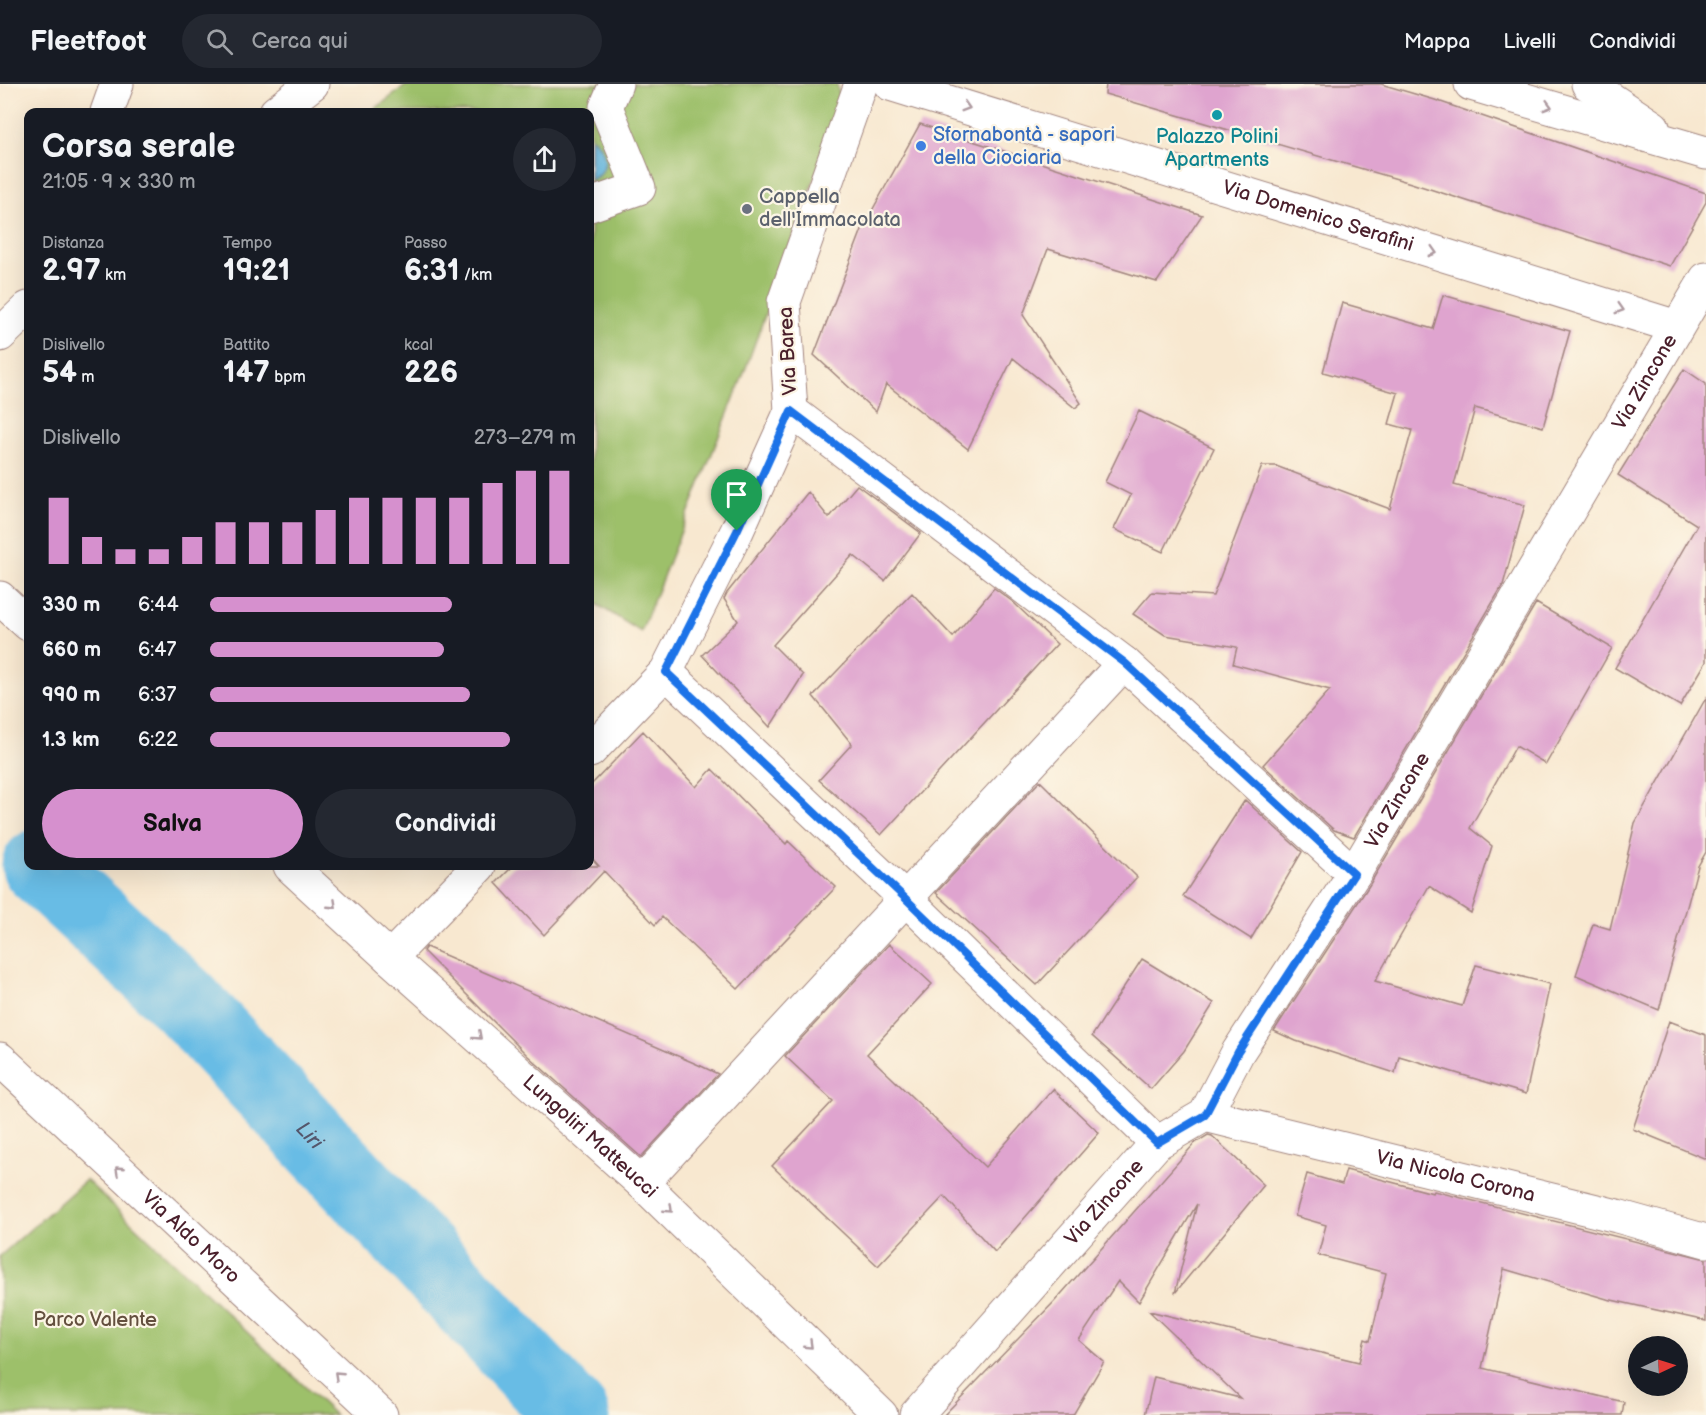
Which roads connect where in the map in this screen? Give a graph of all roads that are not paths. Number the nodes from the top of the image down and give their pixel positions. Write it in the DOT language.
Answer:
graph roads {
  1 [pos="117,84"];
  2 [pos="312,84"];
  3 [pos="861,84"];
  4 [pos="890,84"];
  5 [pos="1471,84"];
  6 [pos="1588,84"];
  7 [pos="604,101"];
  8 [pos="108,108"];
  9 [pos="281,108"];
  10 [pos="1694,150"];
  11 [pos="594,204"];
  12 [pos="1706,279"];
  13 [pos="24,312"];
  14 [pos="1677,327"];
  15 [pos="0,335"];
  16 [pos="791,411"];
  17 [pos="0,598"];
  18 [pos="24,620"];
  19 [pos="1125,663"];
  20 [pos="666,672"];
  21 [pos="594,747"];
  22 [pos="294,870"];
  23 [pos="475,870"];
  24 [pos="1354,874"];
  25 [pos="905,898"];
  26 [pos="390,958"];
  27 [pos="0,1059"];
  28 [pos="1205,1115"];
  29 [pos="1157,1143"];
  30 [pos="642,1183"];
  31 [pos="1706,1241"];
  32 [pos="381,1415"];
  33 [pos="881,1415"];
  34 [pos="916,1415"];
  1 -- 8 [label="street"];
  2 -- 9 [label="street"];
  3 -- 16 [label="street, Via Barea"];
  4 -- 14 [label="street, Via Domenico Serafini, one-way"];
  5 -- 10 [label="street, one-way"];
  6 -- 10 [label="street"];
  7 -- 11 [label="street"];
  12 -- 14 [label="street, Via Zincone"];
  13 -- 15 [label="street"];
  14 -- 24 [label="street, Via Zincone"];
  16 -- 19 [label="street"];
  16 -- 20 [label="street, Via Barea"];
  17 -- 18 [label="street"];
  19 -- 24 [label="street"];
  19 -- 25 [label="street"];
  20 -- 21 [label="street, Via Barea"];
  20 -- 25 [label="street"];
  22 -- 26 [label="street, Lungoliri Matteucci, one-way"];
  23 -- 26 [label="street"];
  24 -- 28 [label="street, Via Zincone"];
  25 -- 29 [label="street"];
  25 -- 30 [label="street"];
  26 -- 30 [label="street, Lungoliri Matteucci, one-way"];
  32 -- 27 [label="street, Via Aldo Moro, one-way"];
  28 -- 29 [label="street, Via Zincone"];
  28 -- 31 [label="street, Via Nicola Corona"];
  29 -- 34 [label="street, Via Zincone"];
  30 -- 33 [label="street, Lungoliri Matteucci, one-way"];
}
